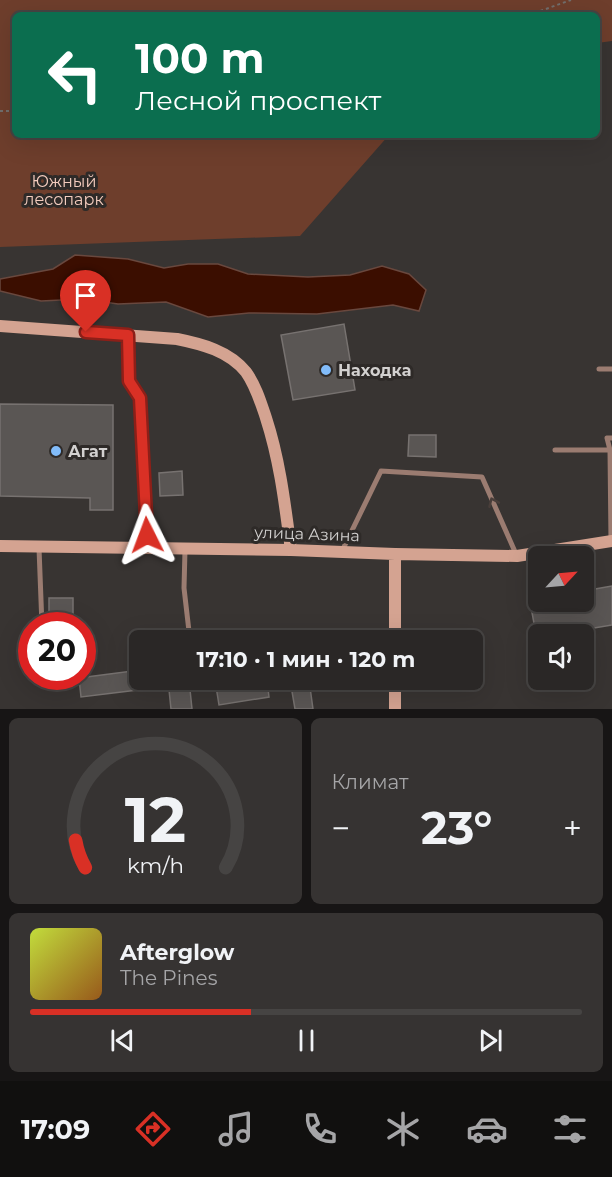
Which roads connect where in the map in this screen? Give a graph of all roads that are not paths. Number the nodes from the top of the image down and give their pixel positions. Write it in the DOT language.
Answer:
graph roads {
  1 [pos="0,326"];
  2 [pos="128,335"];
  3 [pos="599,369"];
  4 [pos="612,369"];
  5 [pos="612,438"];
  6 [pos="555,450"];
  7 [pos="610,450"];
  8 [pos="611,541"];
  9 [pos="0,546"];
  10 [pos="39,546"];
  11 [pos="148,548"];
  12 [pos="186,549"];
  13 [pos="291,550"];
  14 [pos="342,551"];
  15 [pos="396,554"];
  16 [pos="517,556"];
  17 [pos="41,612"];
  18 [pos="189,630"];
  19 [pos="395,630"];
  20 [pos="395,690"];
  21 [pos="395,709"];
  1 -- 2 [label="main road"];
  2 -- 11 [label="lane"];
  2 -- 13 [label="main road"];
  3 -- 4 [label="lane"];
  5 -- 7 [label="lane"];
  6 -- 7 [label="lane"];
  7 -- 8 [label="lane"];
  8 -- 16 [label="main road, улица Азина"];
  9 -- 10 [label="main road, улица Азина"];
  10 -- 11 [label="main road, улица Азина"];
  10 -- 17 [label="lane"];
  11 -- 12 [label="main road, улица Азина"];
  12 -- 13 [label="main road, улица Азина"];
  12 -- 18 [label="lane"];
  13 -- 14 [label="main road, улица Азина"];
  14 -- 15 [label="main road, улица Азина"];
  16 -- 14 [label="lane, one-way"];
  15 -- 16 [label="main road, улица Азина"];
  15 -- 19 [label="main road"];
  20 -- 21 [label="main road"];
}
